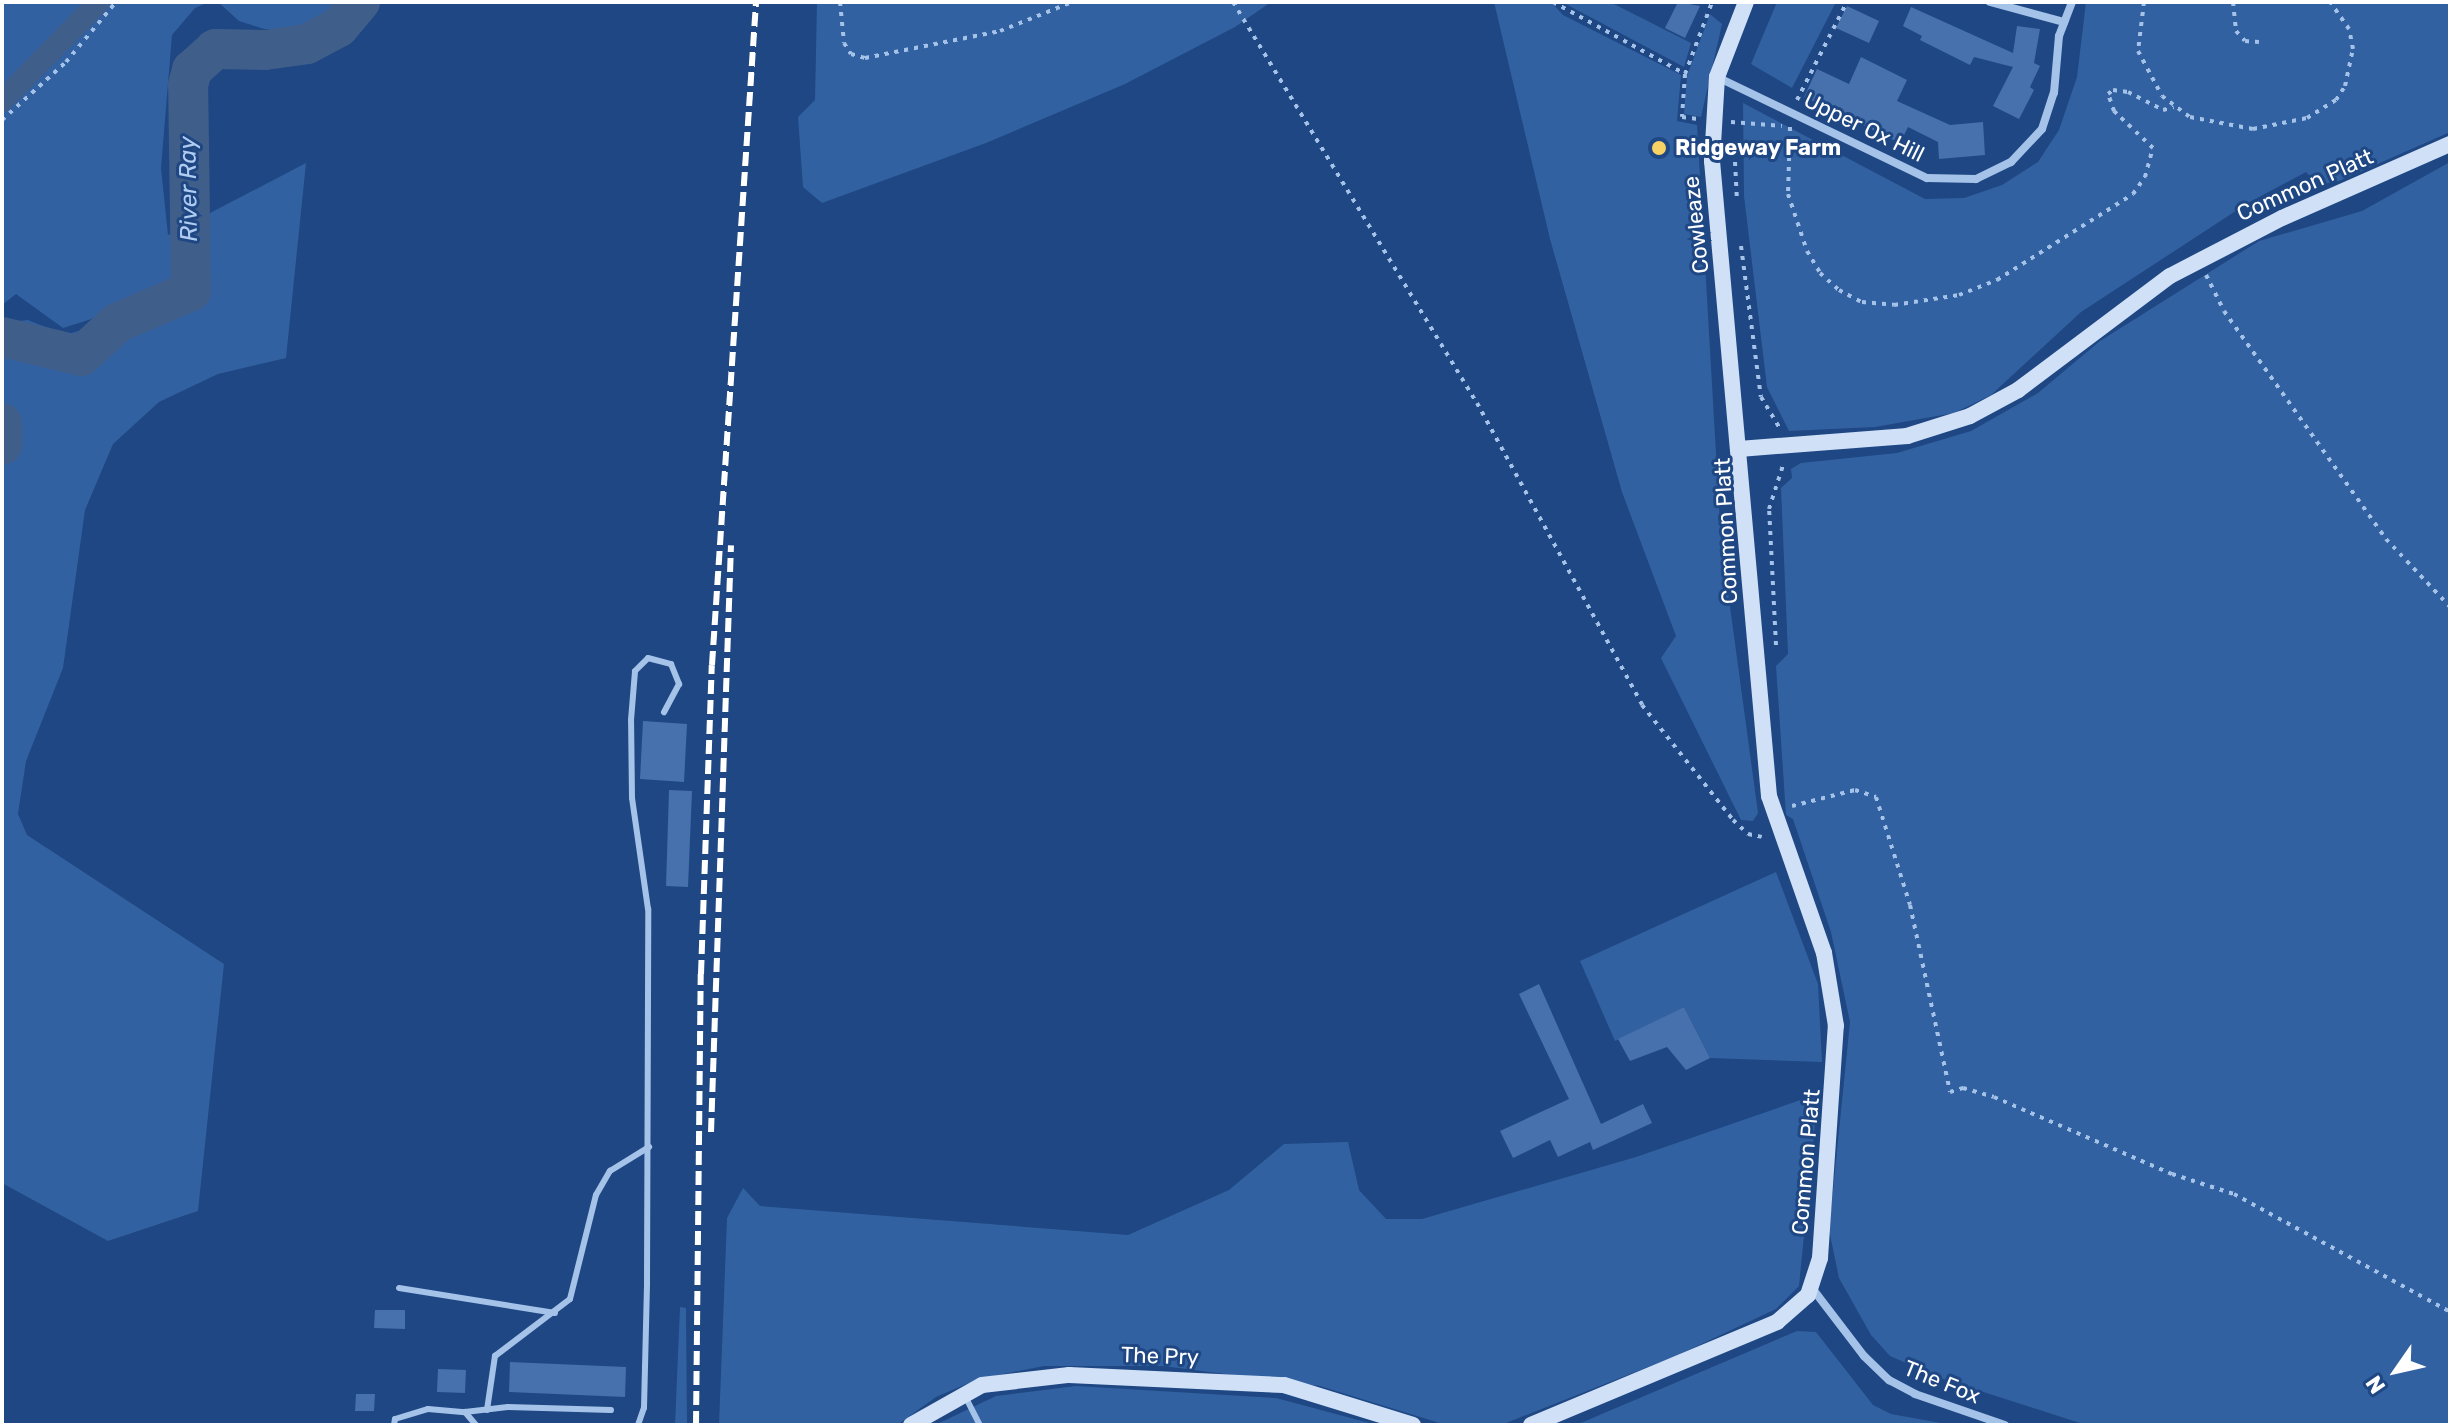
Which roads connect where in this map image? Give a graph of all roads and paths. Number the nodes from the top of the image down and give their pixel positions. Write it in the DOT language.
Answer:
graph roads {
  1 [pos="116,2"];
  2 [pos="840,2"];
  3 [pos="1072,2"];
  4 [pos="1233,2"];
  5 [pos="1553,2"];
  6 [pos="1712,2"];
  7 [pos="1746,2"];
  8 [pos="1847,2"];
  9 [pos="1990,2"];
  10 [pos="2072,2"];
  11 [pos="2144,2"];
  12 [pos="2233,2"];
  13 [pos="2330,2"];
  14 [pos="2064,22"];
  15 [pos="2259,42"];
  16 [pos="1625,43"];
  17 [pos="1685,74"];
  18 [pos="1717,77"];
  19 [pos="1736,86"];
  20 [pos="2174,107"];
  21 [pos="1791,112"];
  22 [pos="2,120"];
  23 [pos="2450,144"];
  24 [pos="1737,211"];
  25 [pos="1740,236"];
  26 [pos="2200,260"];
  27 [pos="1782,446"];
  28 [pos="1739,449"];
  29 [pos="2450,607"];
  30 [pos="1758,674"];
  31 [pos="664,712"];
  32 [pos="1772,810"];
  33 [pos="1781,840"];
  34 [pos="649,1147"];
  35 [pos="399,1288"];
  36 [pos="1812,1288"];
  37 [pos="2450,1312"];
  38 [pos="555,1313"];
  39 [pos="963,1393"];
  40 [pos="487,1410"];
  41 [pos="611,1410"];
  42 [pos="465,1412"];
  43 [pos="394,1425"];
  44 [pos="476,1425"];
  45 [pos="638,1425"];
  46 [pos="911,1425"];
  47 [pos="980,1425"];
  48 [pos="1413,1425"];
  49 [pos="1531,1425"];
  50 [pos="2005,1425"];
  1 -- 22 [label="path"];
  2 -- 3 [label="path"];
  4 -- 33 [label="path"];
  5 -- 16 [label="path"];
  6 -- 17 [label="path"];
  7 -- 18 [label="main road, Cowleaze"];
  8 -- 21 [label="path"];
  9 -- 14 [label="street"];
  10 -- 14 [label="street, Upper Ox Hill"];
  11 -- 20 [label="path"];
  12 -- 15 [label="path"];
  13 -- 20 [label="path"];
  14 -- 21 [label="street, Upper Ox Hill"];
  18 -- 19 [label="street, Upper Ox Hill"];
  18 -- 28 [label="main road, Cowleaze"];
  19 -- 21 [label="street, Upper Ox Hill"];
  19 -- 24 [label="path"];
  20 -- 21 [label="path"];
  23 -- 26 [label="main road, Common Platt"];
  25 -- 27 [label="path"];
  26 -- 27 [label="main road, Common Platt"];
  26 -- 29 [label="path"];
  27 -- 28 [label="main road, Common Platt"];
  27 -- 30 [label="path"];
  28 -- 30 [label="main road, Common Platt"];
  30 -- 32 [label="main road, Common Platt"];
  31 -- 34 [label="lane"];
  32 -- 33 [label="main road, Common Platt"];
  32 -- 37 [label="path"];
  33 -- 36 [label="main road, Common Platt"];
  34 -- 38 [label="lane"];
  34 -- 45 [label="lane"];
  35 -- 38 [label="lane"];
  36 -- 49 [label="main road"];
  36 -- 50 [label="street, The Fox"];
  38 -- 40 [label="lane"];
  39 -- 46 [label="main road, The Pry"];
  39 -- 47 [label="lane"];
  39 -- 48 [label="main road, The Pry"];
  40 -- 41 [label="lane"];
  40 -- 42 [label="lane"];
  42 -- 43 [label="lane"];
  42 -- 44 [label="lane"];
}
